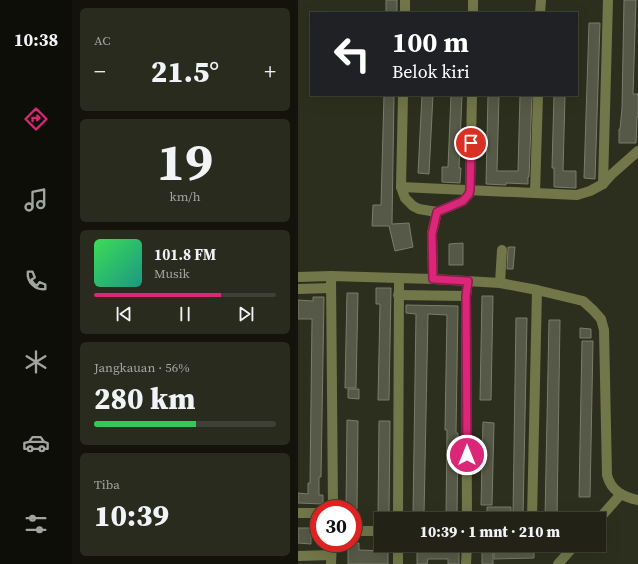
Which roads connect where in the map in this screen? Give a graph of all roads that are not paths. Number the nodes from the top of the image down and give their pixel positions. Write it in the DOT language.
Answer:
graph roads {
  1 [pos="405,0"];
  2 [pos="474,0"];
  3 [pos="541,0"];
  4 [pos="608,0"];
  5 [pos="404,12"];
  6 [pos="473,12"];
  7 [pos="540,12"];
  8 [pos="403,96"];
  9 [pos="472,96"];
  10 [pos="538,96"];
  11 [pos="638,151"];
  12 [pos="603,184"];
  13 [pos="401,188"];
  14 [pos="470,190"];
  15 [pos="535,192"];
  16 [pos="437,212"];
  17 [pos="502,250"];
  18 [pos="331,276"];
  19 [pos="298,277"];
  20 [pos="399,278"];
  21 [pos="433,279"];
  22 [pos="468,281"];
  23 [pos="500,283"];
  24 [pos="331,288"];
  25 [pos="298,289"];
  26 [pos="537,290"];
  27 [pos="398,295"];
  28 [pos="466,296"];
  29 [pos="624,496"];
  30 [pos="333,500"];
  31 [pos="638,500"];
  32 [pos="398,512"];
  33 [pos="467,512"];
  34 [pos="532,512"];
  35 [pos="298,513"];
  36 [pos="310,513"];
  37 [pos="606,513"];
  38 [pos="362,531"];
  39 [pos="374,531"];
  40 [pos="398,552"];
  41 [pos="467,552"];
  42 [pos="569,552"];
  43 [pos="298,556"];
  44 [pos="331,560"];
  45 [pos="398,564"];
  46 [pos="466,564"];
  47 [pos="558,564"];
  1 -- 5 [label="street"];
  2 -- 6 [label="street"];
  3 -- 7 [label="street"];
  4 -- 12 [label="street"];
  8 -- 13 [label="street"];
  9 -- 14 [label="street"];
  10 -- 15 [label="street"];
  11 -- 12 [label="street"];
  12 -- 15 [label="street"];
  13 -- 14 [label="street"];
  13 -- 16 [label="street"];
  14 -- 15 [label="street"];
  14 -- 16 [label="street"];
  16 -- 21 [label="street"];
  17 -- 23 [label="street"];
  18 -- 19 [label="street"];
  18 -- 20 [label="street"];
  18 -- 24 [label="street"];
  20 -- 21 [label="street"];
  20 -- 27 [label="street"];
  21 -- 22 [label="street"];
  22 -- 23 [label="street"];
  22 -- 28 [label="street"];
  23 -- 26 [label="street"];
  24 -- 25 [label="street"];
  24 -- 30 [label="street"];
  26 -- 29 [label="street"];
  26 -- 34 [label="street"];
  27 -- 28 [label="street"];
  27 -- 32 [label="street"];
  28 -- 33 [label="street"];
  29 -- 31 [label="street"];
  29 -- 37 [label="street"];
  35 -- 36 [label="street"];
  38 -- 39 [label="street"];
  40 -- 45 [label="street"];
  41 -- 46 [label="street"];
  42 -- 47 [label="street"];
  43 -- 44 [label="street"];
}
